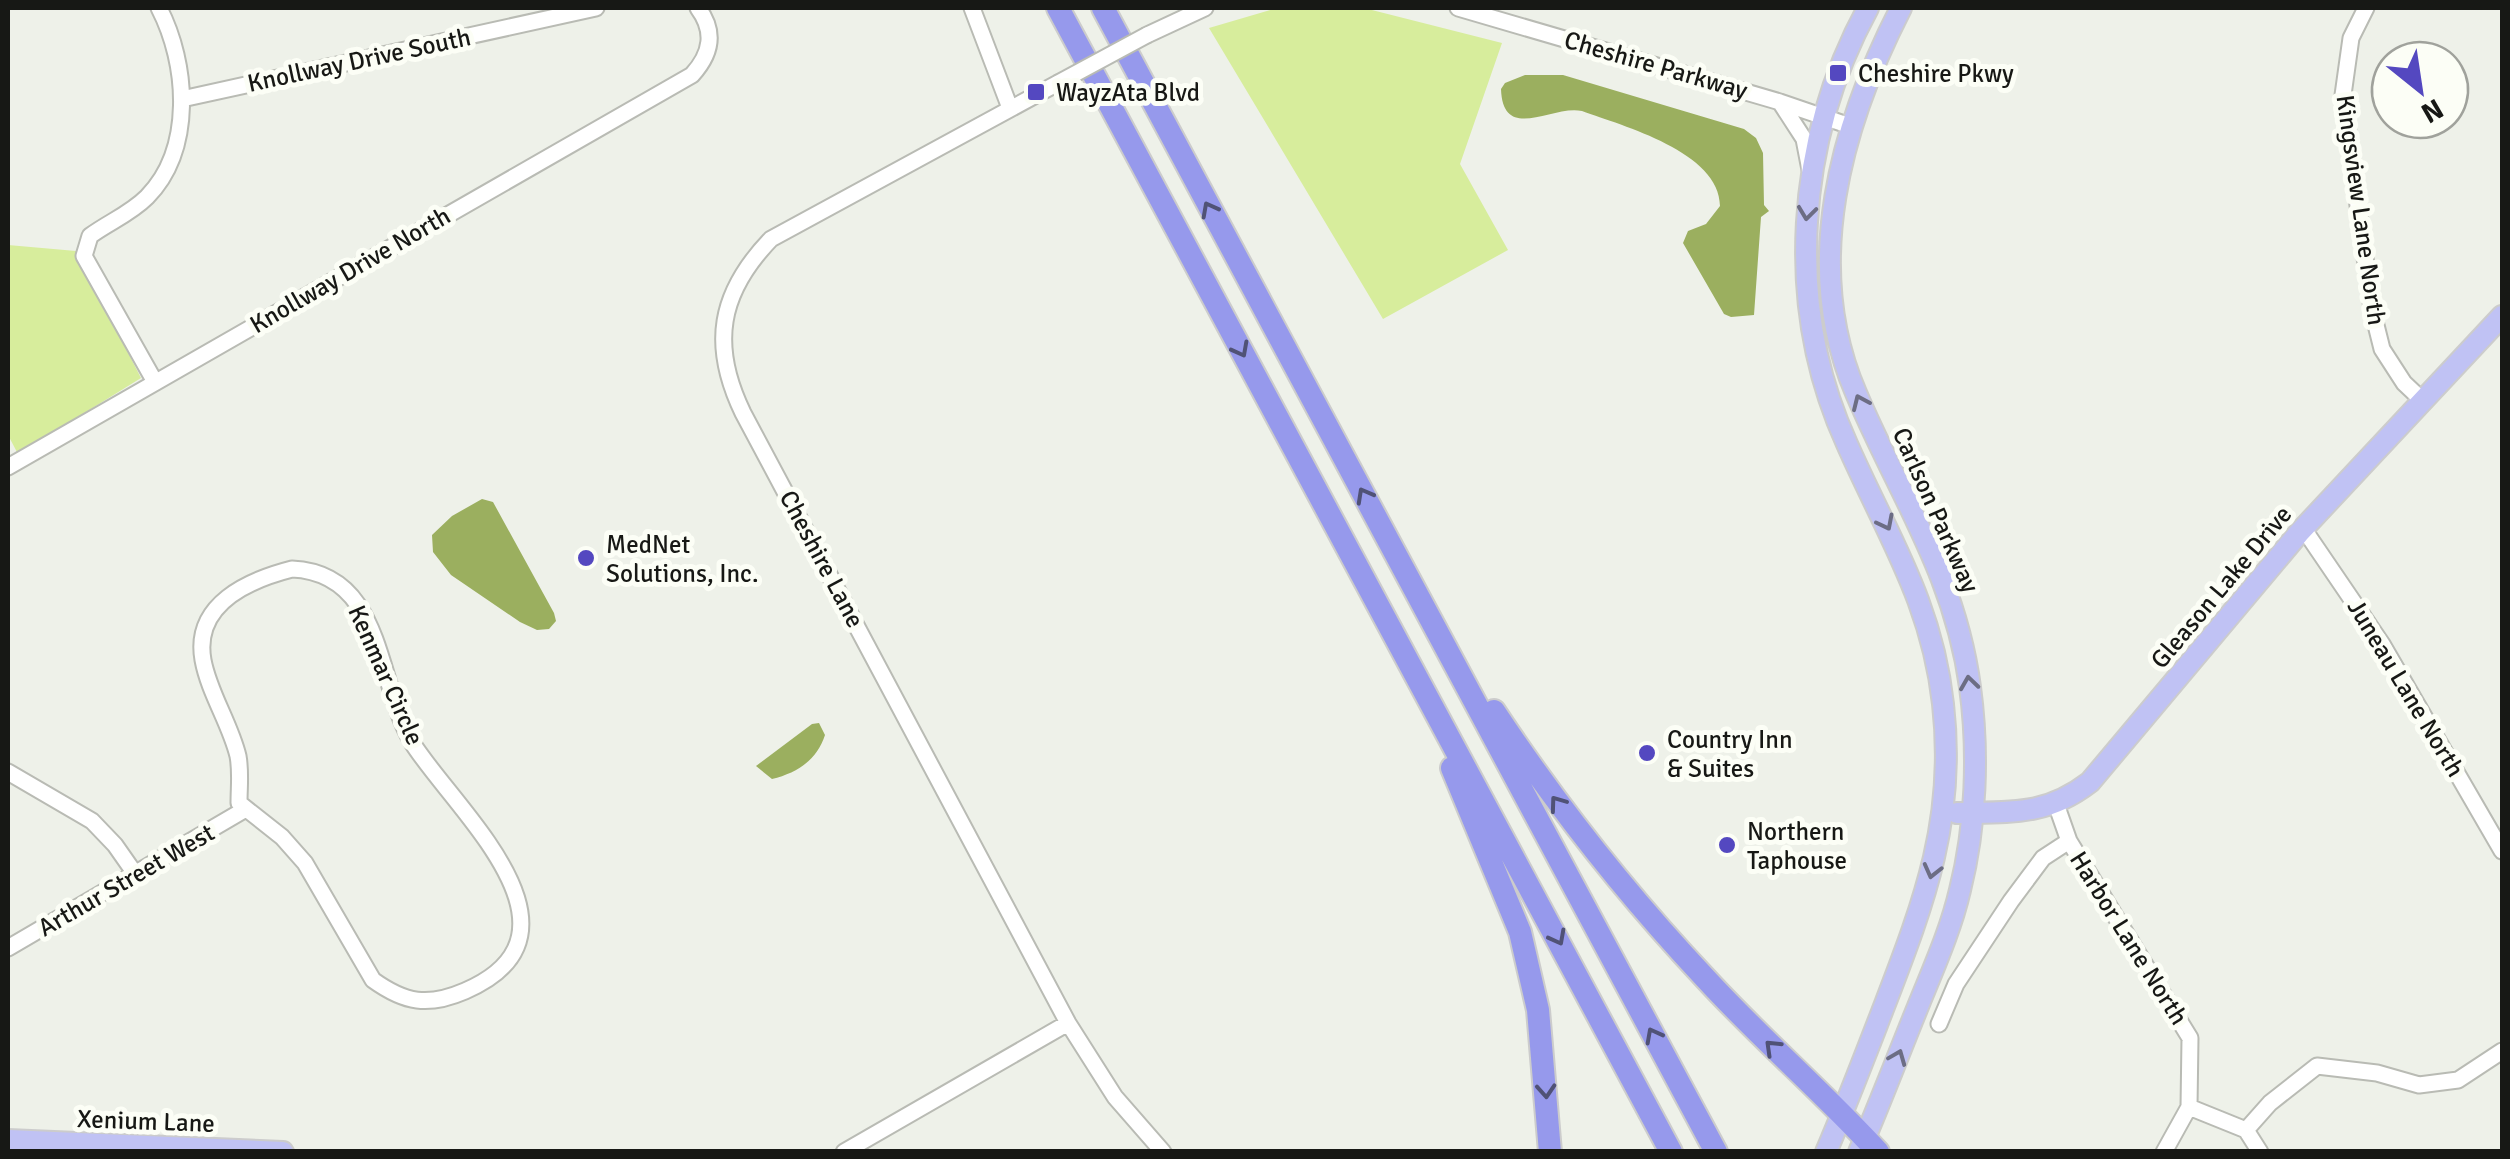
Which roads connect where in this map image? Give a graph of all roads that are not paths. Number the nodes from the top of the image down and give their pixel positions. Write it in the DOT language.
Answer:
graph roads {
  1 [pos="159,8"];
  2 [pos="596,8"];
  3 [pos="698,8"];
  4 [pos="972,8"];
  5 [pos="1054,8"];
  6 [pos="1206,8"];
  7 [pos="1458,8"];
  8 [pos="1868,8"];
  9 [pos="1901,8"];
  10 [pos="2366,8"];
  11 [pos="1105,10"];
  12 [pos="182,99"];
  13 [pos="1780,102"];
  14 [pos="1010,108"];
  15 [pos="1825,117"];
  16 [pos="1853,127"];
  17 [pos="1812,178"];
  18 [pos="2502,316"];
  19 [pos="156,382"];
  20 [pos="2423,400"];
  21 [pos="8,467"];
  22 [pos="2303,528"];
  23 [pos="1411,580"];
  24 [pos="1377,606"];
  25 [pos="8,772"];
  26 [pos="2056,804"];
  27 [pos="244,810"];
  28 [pos="1971,813"];
  29 [pos="1943,814"];
  30 [pos="2069,842"];
  31 [pos="2502,852"];
  32 [pos="136,874"];
  33 [pos="8,948"];
  34 [pos="1068,1023"];
  35 [pos="1939,1024"];
  36 [pos="2502,1050"];
  37 [pos="2188,1107"];
  38 [pos="1842,1114"];
  39 [pos="2246,1130"];
  40 [pos="8,1140"];
  41 [pos="1868,1147"];
  42 [pos="283,1152"];
  43 [pos="844,1152"];
  44 [pos="1163,1152"];
  45 [pos="1550,1152"];
  46 [pos="1671,1152"];
  47 [pos="1716,1152"];
  48 [pos="1826,1152"];
  49 [pos="2164,1152"];
  50 [pos="2260,1152"];
  1 -- 12 [label="street"];
  2 -- 12 [label="street, Knollway Drive South"];
  3 -- 19 [label="street, Knollway Drive North"];
  4 -- 14 [label="street"];
  5 -- 24 [label="highway, one-way"];
  6 -- 14 [label="street, Cheshire Lane, bridge"];
  7 -- 13 [label="street, Cheshire Parkway"];
  8 -- 15 [label="main road, Carlson Parkway"];
  9 -- 16 [label="main road, Carlson Parkway"];
  10 -- 20 [label="street, Kingsview Lane North"];
  23 -- 11 [label="highway, one-way"];
  12 -- 19 [label="street"];
  13 -- 15 [label="street, Cheshire Parkway"];
  13 -- 17 [label="street"];
  14 -- 34 [label="street, Cheshire Lane"];
  15 -- 16 [label="street, Cheshire Parkway"];
  15 -- 17 [label="main road, Carlson Parkway"];
  28 -- 16 [label="main road, Carlson Parkway, one-way"];
  17 -- 29 [label="main road, Carlson Parkway, one-way"];
  18 -- 20 [label="main road, Gleason Lake Drive"];
  19 -- 21 [label="street, Knollway Drive North"];
  20 -- 22 [label="main road, Gleason Lake Drive"];
  22 -- 26 [label="main road, Gleason Lake Drive"];
  22 -- 31 [label="street, Juneau Lane North"];
  38 -- 23 [label="highway, one-way"];
  47 -- 23 [label="highway, one-way"];
  24 -- 45 [label="highway, one-way"];
  24 -- 46 [label="highway, one-way"];
  25 -- 32 [label="street"];
  26 -- 28 [label="main road, Gleason Lake Drive"];
  26 -- 30 [label="street, Harbor Lane North"];
  27 -- 27 [label="street, Kenmar Circle"];
  27 -- 32 [label="street, Arthur Street West"];
  28 -- 29 [label="main road, Gleason Lake Drive"];
  41 -- 28 [label="main road, Carlson Parkway, one-way"];
  29 -- 38 [label="main road, Carlson Parkway, one-way"];
  30 -- 35 [label="street"];
  30 -- 37 [label="street, Harbor Lane North"];
  32 -- 33 [label="street, Arthur Street West"];
  34 -- 43 [label="street"];
  34 -- 44 [label="street, Cheshire Lane"];
  36 -- 39 [label="street"];
  37 -- 39 [label="street"];
  37 -- 49 [label="street"];
  38 -- 41 [label="highway"];
  38 -- 48 [label="main road, Carlson Parkway"];
  39 -- 50 [label="street"];
  40 -- 42 [label="main road, Xenium Lane"];
}
